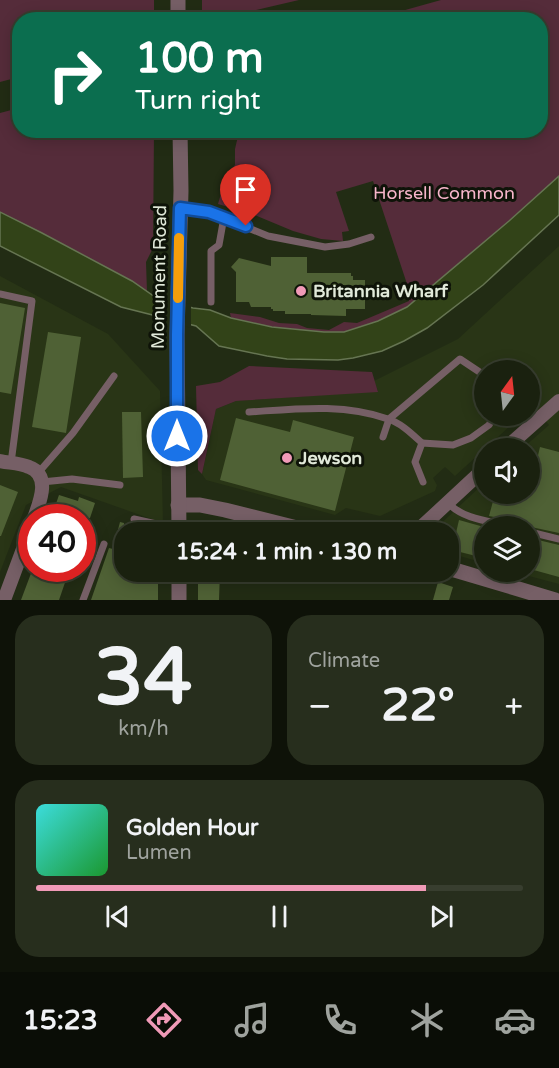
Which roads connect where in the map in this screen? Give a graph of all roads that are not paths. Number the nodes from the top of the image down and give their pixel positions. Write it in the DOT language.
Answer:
graph roads {
  1 [pos="180,138"];
  2 [pos="180,208"];
  3 [pos="224,217"];
  4 [pos="371,237"];
  5 [pos="0,294"];
  6 [pos="211,302"];
  7 [pos="474,368"];
  8 [pos="114,376"];
  9 [pos="559,401"];
  10 [pos="249,412"];
  11 [pos="540,413"];
  12 [pos="389,419"];
  13 [pos="488,426"];
  14 [pos="525,426"];
  15 [pos="382,437"];
  16 [pos="515,438"];
  17 [pos="422,443"];
  18 [pos="6,462"];
  19 [pos="40,478"];
  20 [pos="474,478"];
  21 [pos="423,482"];
  22 [pos="120,485"];
  23 [pos="448,503"];
  24 [pos="39,504"];
  25 [pos="178,505"];
  26 [pos="474,516"];
  27 [pos="134,519"];
  28 [pos="145,522"];
  29 [pos="178,522"];
  30 [pos="273,522"];
  31 [pos="427,522"];
  32 [pos="540,534"];
  33 [pos="559,539"];
  34 [pos="104,544"];
  35 [pos="18,562"];
  36 [pos="459,570"];
  37 [pos="179,582"];
  38 [pos="4,600"];
  39 [pos="83,600"];
  40 [pos="179,600"];
  41 [pos="555,600"];
  1 -- 2 [label="street, Monument Road"];
  2 -- 3 [label="lane"];
  2 -- 25 [label="street, Monument Road"];
  3 -- 4 [label="lane"];
  3 -- 6 [label="lane"];
  5 -- 18 [label="lane"];
  7 -- 12 [label="lane"];
  8 -- 19 [label="lane"];
  9 -- 11 [label="street"];
  10 -- 12 [label="lane"];
  12 -- 15 [label="lane"];
  12 -- 17 [label="lane"];
  13 -- 17 [label="lane"];
  14 -- 16 [label="street"];
  17 -- 21 [label="lane"];
  18 -- 19 [label="street"];
  19 -- 22 [label="lane"];
  19 -- 24 [label="street"];
  20 -- 23 [label="street"];
  23 -- 26 [label="lane"];
  23 -- 31 [label="street"];
  25 -- 29 [label="street, Monument Road"];
  25 -- 30 [label="street"];
  27 -- 28 [label="lane"];
  32 -- 33 [label="lane"];
  34 -- 39 [label="lane"];
  35 -- 38 [label="street"];
  36 -- 41 [label="street"];
  37 -- 40 [label="street"];
}
